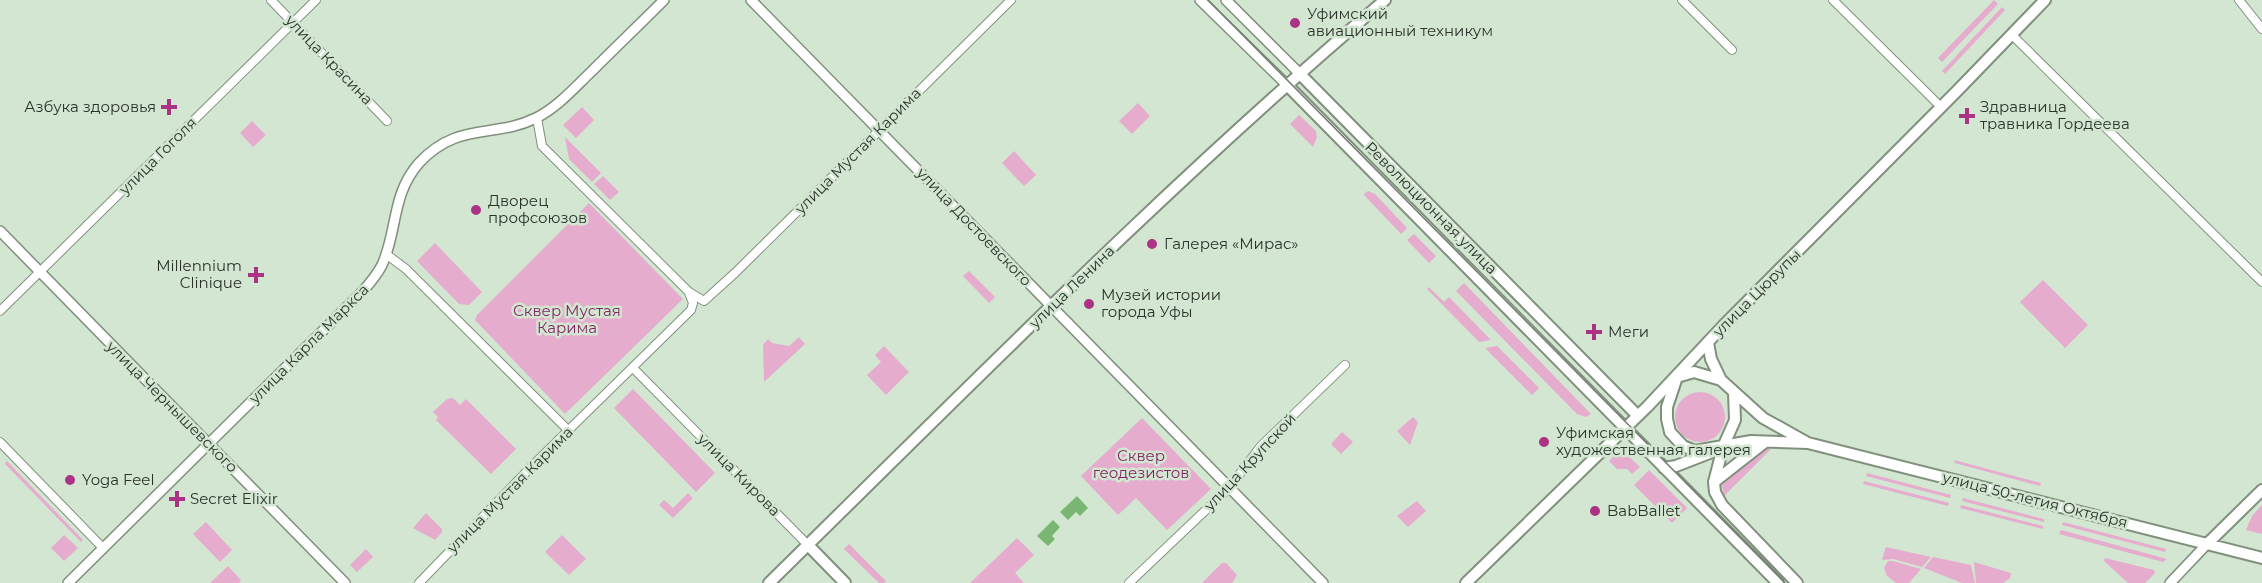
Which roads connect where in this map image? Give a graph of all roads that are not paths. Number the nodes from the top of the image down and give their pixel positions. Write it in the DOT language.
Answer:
graph roads {
  1 [pos="271,0"];
  2 [pos="316,0"];
  3 [pos="664,0"];
  4 [pos="751,0"];
  5 [pos="1011,0"];
  6 [pos="1200,0"];
  7 [pos="1226,0"];
  8 [pos="1385,0"];
  9 [pos="1682,0"];
  10 [pos="1833,0"];
  11 [pos="2044,0"];
  12 [pos="2239,0"];
  13 [pos="293,22"];
  14 [pos="2262,29"];
  15 [pos="2012,35"];
  16 [pos="1732,50"];
  17 [pos="1299,74"];
  18 [pos="1287,85"];
  19 [pos="1941,107"];
  20 [pos="537,118"];
  21 [pos="387,121"];
  22 [pos="879,130"];
  23 [pos="0,231"];
  24 [pos="386,255"];
  25 [pos="40,273"];
  26 [pos="2262,282"];
  27 [pos="689,292"];
  28 [pos="1051,306"];
  29 [pos="0,311"];
  30 [pos="1708,343"];
  31 [pos="1345,365"];
  32 [pos="633,368"];
  33 [pos="1677,377"];
  34 [pos="1721,380"];
  35 [pos="1734,393"];
  36 [pos="1637,415"];
  37 [pos="1624,427"];
  38 [pos="569,430"];
  39 [pos="0,442"];
  40 [pos="1765,442"];
  41 [pos="209,443"];
  42 [pos="1808,443"];
  43 [pos="1723,447"];
  44 [pos="1664,468"];
  45 [pos="1714,482"];
  46 [pos="1230,488"];
  47 [pos="2262,490"];
  48 [pos="2207,544"];
  49 [pos="808,545"];
  50 [pos="104,548"];
  51 [pos="2262,558"];
  52 [pos="68,583"];
  53 [pos="345,583"];
  54 [pos="419,583"];
  55 [pos="769,583"];
  56 [pos="844,583"];
  57 [pos="1129,583"];
  58 [pos="1323,583"];
  59 [pos="1466,583"];
  60 [pos="1778,583"];
  61 [pos="1797,583"];
  62 [pos="2170,583"];
  1 -- 13 [label="street, улица Красина"];
  2 -- 13 [label="street, улица Гоголя"];
  3 -- 20 [label="street, улица Карла Маркса"];
  4 -- 22 [label="street, улица Достоевского"];
  5 -- 22 [label="street, улица Мустая Карима"];
  6 -- 18 [label="street"];
  7 -- 17 [label="street, Революционная улица"];
  8 -- 17 [label="main road, улица Ленина"];
  9 -- 16 [label="street"];
  10 -- 19 [label="street"];
  11 -- 15 [label="main road, улица Цюрупы"];
  12 -- 14 [label="street"];
  13 -- 21 [label="street, улица Красина"];
  13 -- 25 [label="street, улица Гоголя"];
  15 -- 19 [label="main road, улица Цюрупы"];
  15 -- 26 [label="street"];
  17 -- 18 [label="main road, улица Ленина"];
  17 -- 36 [label="main road, Революционная улица"];
  18 -- 28 [label="main road, улица Ленина"];
  18 -- 37 [label="main road"];
  19 -- 30 [label="main road, улица Цюрупы"];
  20 -- 24 [label="street, улица Карла Маркса"];
  20 -- 27 [label="street"];
  22 -- 27 [label="street, улица Мустая Карима"];
  22 -- 28 [label="street, улица Достоевского"];
  23 -- 25 [label="street, улица Чернышевского"];
  24 -- 38 [label="street"];
  24 -- 41 [label="street, улица Карла Маркса"];
  25 -- 29 [label="street, улица Гоголя"];
  25 -- 41 [label="street, улица Чернышевского"];
  27 -- 32 [label="street, улица Мустая Карима"];
  28 -- 46 [label="street, улица Достоевского"];
  28 -- 49 [label="main road, улица Ленина"];
  30 -- 33 [label="main road, улица Цюрупы"];
  30 -- 34 [label="main road"];
  31 -- 46 [label="street, улица Крупской"];
  32 -- 38 [label="street, улица Мустая Карима"];
  32 -- 49 [label="street, улица Кирова"];
  33 -- 34 [label="main road"];
  33 -- 36 [label="main road, улица Цюрупы"];
  33 -- 43 [label="main road"];
  34 -- 35 [label="main road"];
  35 -- 42 [label="main road, улица 50-летия Октября"];
  35 -- 43 [label="main road"];
  36 -- 37 [label="main road, улица Цюрупы"];
  37 -- 44 [label="main road"];
  37 -- 59 [label="main road, улица Цюрупы"];
  38 -- 54 [label="street, улица Мустая Карима"];
  39 -- 50 [label="street"];
  40 -- 42 [label="main road, улица 50-летия Октября"];
  40 -- 43 [label="main road, улица 50-летия Октября"];
  40 -- 45 [label="main road"];
  41 -- 50 [label="street, улица Карла Маркса"];
  41 -- 53 [label="street, улица Чернышевского"];
  42 -- 48 [label="main road, улица 50-летия Октября"];
  43 -- 44 [label="main road"];
  43 -- 45 [label="main road"];
  44 -- 60 [label="main road"];
  45 -- 61 [label="main road"];
  46 -- 57 [label="street, улица Крупской"];
  46 -- 58 [label="street, улица Достоевского"];
  47 -- 48 [label="main road"];
  48 -- 51 [label="main road, улица 50-летия Октября"];
  48 -- 62 [label="street"];
  49 -- 55 [label="main road, улица Ленина"];
  49 -- 56 [label="main road, улица Кирова"];
  50 -- 52 [label="street, улица Карла Маркса"];
}
